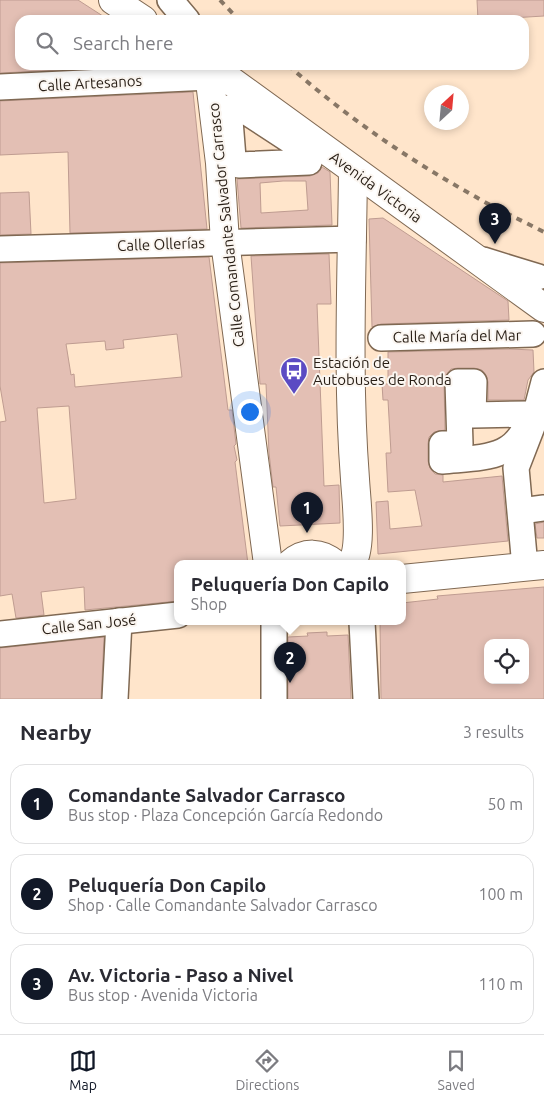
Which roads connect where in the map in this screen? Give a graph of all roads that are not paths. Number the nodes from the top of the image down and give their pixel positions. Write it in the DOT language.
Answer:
graph roads {
  1 [pos="113,0"];
  2 [pos="170,0"];
  3 [pos="136,15"];
  4 [pos="183,15"];
  5 [pos="197,70"];
  6 [pos="209,70"];
  7 [pos="210,70"];
  8 [pos="0,87"];
  9 [pos="353,170"];
  10 [pos="353,239"];
  11 [pos="225,242"];
  12 [pos="0,249"];
  13 [pos="539,287"];
  14 [pos="381,338"];
  15 [pos="539,340"];
  16 [pos="544,382"];
  17 [pos="532,509"];
  18 [pos="267,560"];
  19 [pos="295,560"];
  20 [pos="331,560"];
  21 [pos="354,560"];
  22 [pos="534,566"];
  23 [pos="406,578"];
  24 [pos="174,615"];
  25 [pos="118,621"];
  26 [pos="274,625"];
  27 [pos="362,625"];
  28 [pos="0,634"];
  29 [pos="114,699"];
  30 [pos="274,699"];
  31 [pos="366,699"];
  1 -- 3 [label="main road"];
  2 -- 4 [label="street"];
  5 -- 8 [label="street, Calle Artesanos"];
  6 -- 11 [label="main road, Calle Comandante Salvador Carrasco"];
  7 -- 9 [label="main road, Avenida Victoria"];
  9 -- 10 [label="main road"];
  9 -- 13 [label="main road, Avenida Victoria"];
  10 -- 11 [label="street, Calle Ollerías"];
  10 -- 21 [label="main road"];
  11 -- 12 [label="street, Calle Ollerías"];
  11 -- 18 [label="main road, Calle Comandante Salvador Carrasco"];
  13 -- 15 [label="street"];
  14 -- 15 [label="street, Calle María del Mar"];
  16 -- 17 [label="street"];
  17 -- 22 [label="street"];
  19 -- 20 [label="main road"];
  22 -- 23 [label="main road"];
  24 -- 25 [label="street, Calle San José"];
  25 -- 28 [label="street, Calle San José"];
  25 -- 29 [label="street"];
  26 -- 30 [label="street"];
  27 -- 31 [label="street"];
}
